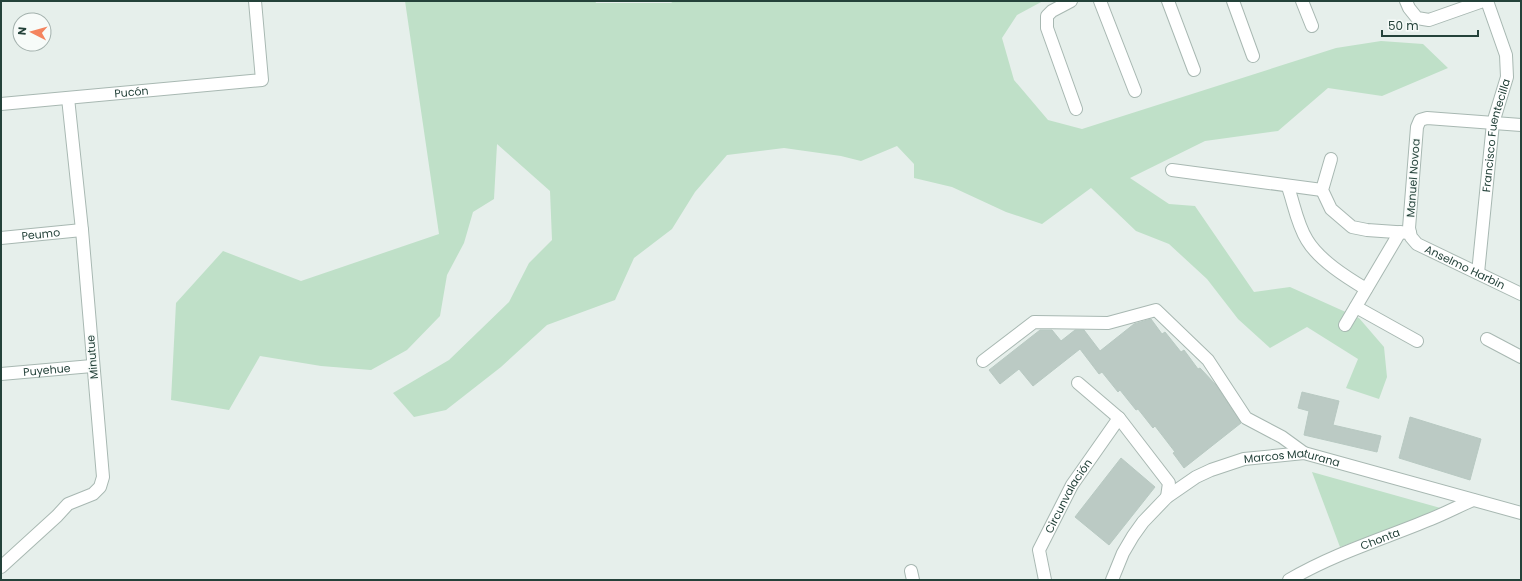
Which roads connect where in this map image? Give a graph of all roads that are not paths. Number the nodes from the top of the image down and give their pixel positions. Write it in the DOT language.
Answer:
graph roads {
  1 [pos="255,1"];
  2 [pos="1071,1"];
  3 [pos="1100,1"];
  4 [pos="1168,1"];
  5 [pos="1232,1"];
  6 [pos="1302,1"];
  7 [pos="1406,1"];
  8 [pos="1483,1"];
  9 [pos="1487,1"];
  10 [pos="1312,26"];
  11 [pos="1253,56"];
  12 [pos="1194,70"];
  13 [pos="1135,91"];
  14 [pos="68,98"];
  15 [pos="1,104"];
  16 [pos="1076,109"];
  17 [pos="1493,123"];
  18 [pos="1521,125"];
  19 [pos="1331,160"];
  20 [pos="1172,170"];
  21 [pos="1288,187"];
  22 [pos="1322,190"];
  23 [pos="82,230"];
  24 [pos="1407,234"];
  25 [pos="1,238"];
  26 [pos="1478,273"];
  27 [pos="1366,289"];
  28 [pos="1521,294"];
  29 [pos="1356,307"];
  30 [pos="1345,325"];
  31 [pos="1487,339"];
  32 [pos="1417,341"];
  33 [pos="1521,356"];
  34 [pos="983,361"];
  35 [pos="92,366"];
  36 [pos="1,374"];
  37 [pos="1078,383"];
  38 [pos="1119,418"];
  39 [pos="1304,453"];
  40 [pos="1167,497"];
  41 [pos="1473,500"];
  42 [pos="1521,513"];
  43 [pos="1,567"];
  44 [pos="1045,580"];
  45 [pos="1112,580"];
  46 [pos="1289,580"];
  1 -- 14 [label="street, Pucón"];
  2 -- 16 [label="street"];
  3 -- 13 [label="street"];
  4 -- 12 [label="street"];
  5 -- 11 [label="street"];
  6 -- 10 [label="street"];
  7 -- 8 [label="street"];
  9 -- 17 [label="street, Francisco Fuentecilla"];
  14 -- 15 [label="street, Pucón"];
  14 -- 23 [label="street, Minutue"];
  17 -- 18 [label="street"];
  17 -- 24 [label="street, Manuel Novoa"];
  17 -- 26 [label="street, Francisco Fuentecilla"];
  19 -- 22 [label="street"];
  20 -- 21 [label="street"];
  21 -- 22 [label="street"];
  21 -- 27 [label="street"];
  22 -- 24 [label="street"];
  23 -- 25 [label="street, Peumo"];
  23 -- 35 [label="street, Minutue"];
  24 -- 26 [label="street, Anselmo Harbin"];
  24 -- 27 [label="street"];
  26 -- 28 [label="street, Anselmo Harbin"];
  27 -- 29 [label="street"];
  29 -- 30 [label="street"];
  29 -- 32 [label="street"];
  31 -- 33 [label="street"];
  34 -- 39 [label="street"];
  35 -- 36 [label="street, Puyehue"];
  35 -- 43 [label="street, Minutue"];
  37 -- 38 [label="street"];
  38 -- 40 [label="street"];
  38 -- 44 [label="street, Circunvalación"];
  39 -- 40 [label="street, Marcos Maturana"];
  39 -- 41 [label="street, Marcos Maturana"];
  40 -- 45 [label="street, Marcos Maturana"];
  41 -- 42 [label="street, Marcos Maturana"];
  41 -- 46 [label="street, Chonta"];
}
